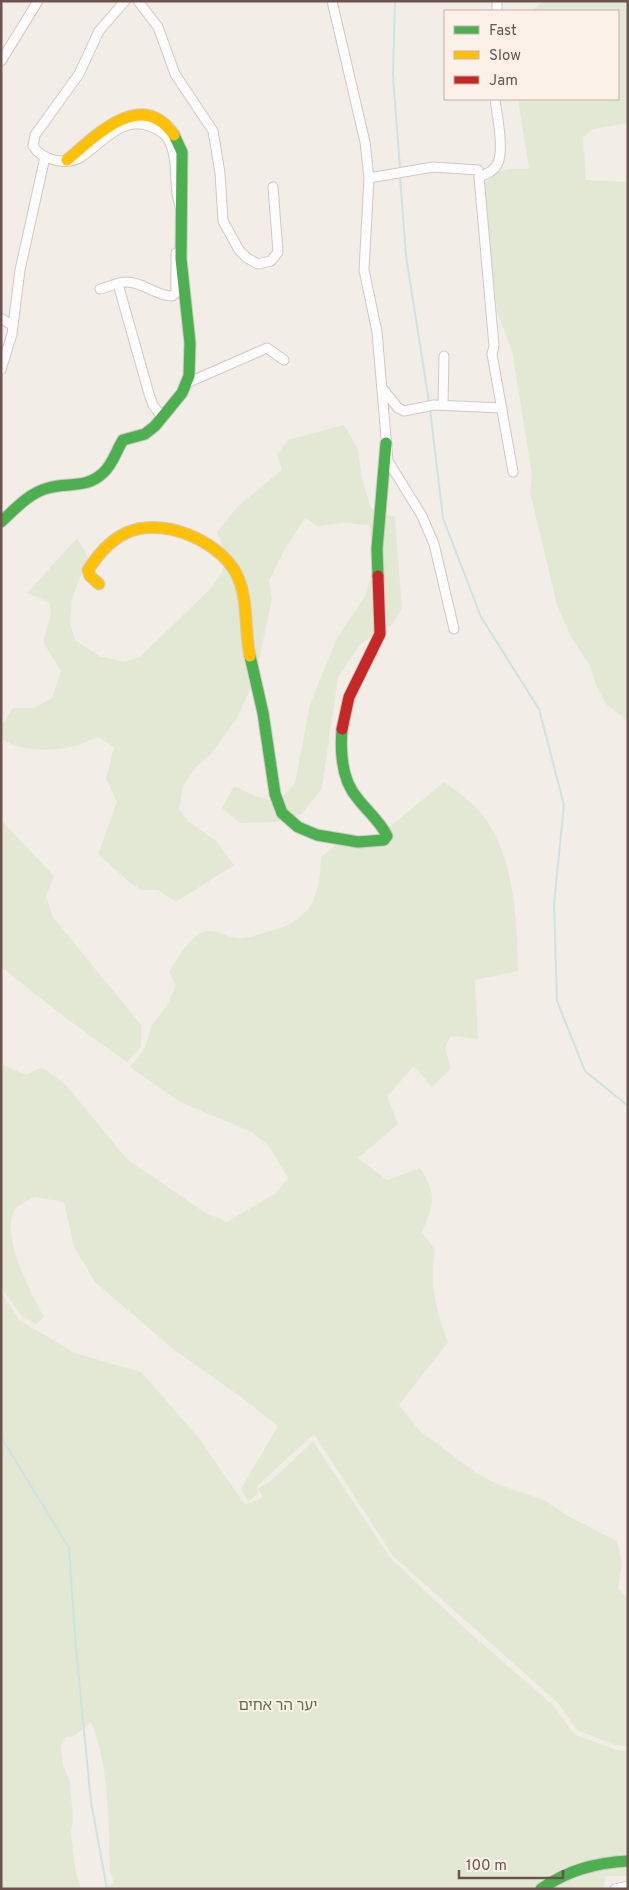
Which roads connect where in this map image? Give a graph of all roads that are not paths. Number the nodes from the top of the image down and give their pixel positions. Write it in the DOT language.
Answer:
graph roads {
  1 [pos="38,1"];
  2 [pos="125,1"];
  3 [pos="138,1"];
  4 [pos="332,1"];
  5 [pos="1,61"];
  6 [pos="495,100"];
  7 [pos="45,157"];
  8 [pos="67,160"];
  9 [pos="478,170"];
  10 [pos="369,178"];
  11 [pos="273,186"];
  12 [pos="181,239"];
  13 [pos="118,284"];
  14 [pos="100,289"];
  15 [pos="1,318"];
  16 [pos="14,326"];
  17 [pos="444,356"];
  18 [pos="284,360"];
  19 [pos="1,370"];
  20 [pos="187,383"];
  21 [pos="383,389"];
  22 [pos="443,405"];
  23 [pos="502,408"];
  24 [pos="162,417"];
  25 [pos="386,443"];
  26 [pos="514,472"];
  27 [pos="1,522"];
  28 [pos="99,584"];
  29 [pos="454,629"];
  30 [pos="628,1861"];
  31 [pos="628,1886"];
  32 [pos="541,1889"];
  33 [pos="615,1889"];
  1 -- 5 [label="street"];
  2 -- 7 [label="street"];
  3 -- 11 [label="street"];
  4 -- 10 [label="street"];
  6 -- 23 [label="street"];
  7 -- 8 [label="street"];
  7 -- 16 [label="street"];
  8 -- 12 [label="street"];
  9 -- 10 [label="street"];
  10 -- 21 [label="street"];
  12 -- 13 [label="street"];
  12 -- 20 [label="street"];
  13 -- 14 [label="street"];
  13 -- 24 [label="street"];
  15 -- 16 [label="street"];
  16 -- 19 [label="street"];
  17 -- 22 [label="street"];
  18 -- 20 [label="street"];
  20 -- 24 [label="street"];
  21 -- 22 [label="street"];
  21 -- 25 [label="street"];
  22 -- 23 [label="street"];
  23 -- 26 [label="street"];
  24 -- 27 [label="street"];
  25 -- 28 [label="street"];
  25 -- 29 [label="street"];
  30 -- 32 [label="street"];
  31 -- 33 [label="street"];
}
